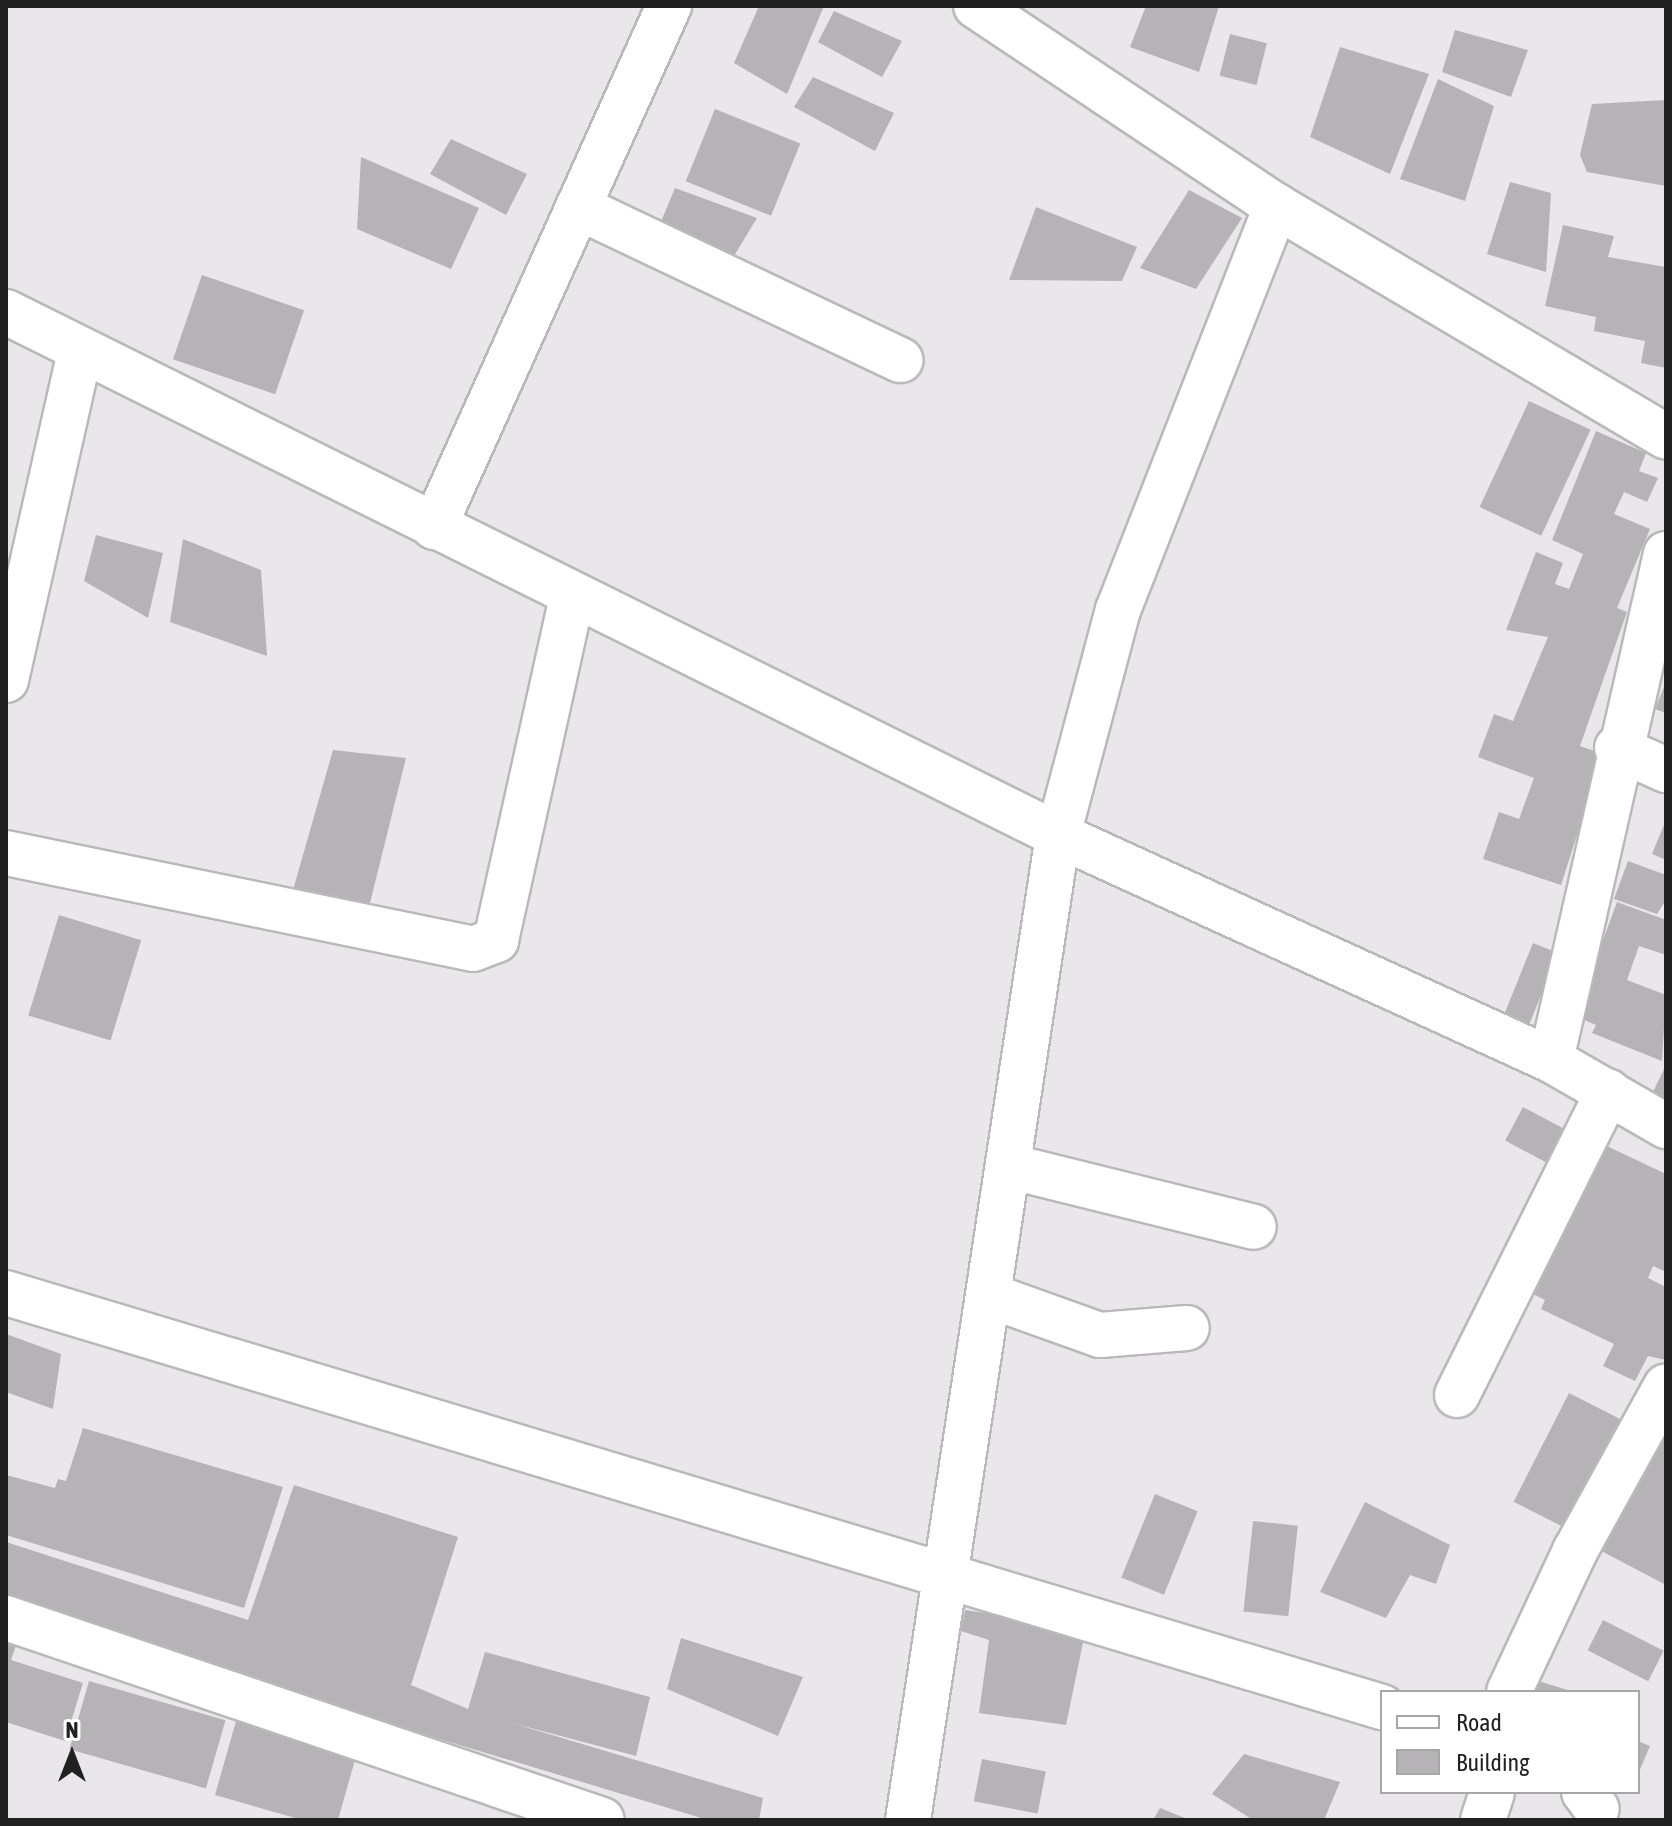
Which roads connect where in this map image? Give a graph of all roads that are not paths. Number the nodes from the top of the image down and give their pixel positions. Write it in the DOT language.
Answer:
graph roads {
  1 [pos="669,6"];
  2 [pos="976,6"];
  3 [pos="1276,206"];
  4 [pos="578,207"];
  5 [pos="6,312"];
  6 [pos="80,351"];
  7 [pos="900,360"];
  8 [pos="1666,437"];
  9 [pos="434,527"];
  10 [pos="1666,554"];
  11 [pos="572,597"];
  12 [pos="6,680"];
  13 [pos="1617,748"];
  14 [pos="1666,770"];
  15 [pos="1058,835"];
  16 [pos="6,853"];
  17 [pos="1551,1060"];
  18 [pos="1608,1092"];
  19 [pos="1666,1126"];
  20 [pos="1008,1166"];
  21 [pos="1254,1227"];
  22 [pos="6,1293"];
  23 [pos="988,1295"];
  24 [pos="1187,1328"];
  25 [pos="1666,1386"];
  26 [pos="1457,1395"];
  27 [pos="949,1580"];
  28 [pos="6,1618"];
  29 [pos="1510,1690"];
  30 [pos="1380,1706"];
  31 [pos="1491,1794"];
  32 [pos="602,1820"];
  33 [pos="908,1820"];
  34 [pos="1483,1820"];
  1 -- 4 [label="street"];
  2 -- 3 [label="street"];
  3 -- 8 [label="street"];
  3 -- 15 [label="street"];
  4 -- 7 [label="street"];
  4 -- 9 [label="street"];
  5 -- 6 [label="street"];
  6 -- 9 [label="street"];
  6 -- 12 [label="street"];
  9 -- 11 [label="street"];
  10 -- 13 [label="street"];
  11 -- 15 [label="street"];
  11 -- 16 [label="street"];
  13 -- 14 [label="street"];
  13 -- 17 [label="street"];
  15 -- 17 [label="street"];
  15 -- 20 [label="street"];
  17 -- 18 [label="street"];
  18 -- 19 [label="street"];
  18 -- 26 [label="street"];
  20 -- 21 [label="street"];
  20 -- 23 [label="street"];
  22 -- 27 [label="street"];
  23 -- 24 [label="street"];
  23 -- 27 [label="street"];
  25 -- 29 [label="street"];
  27 -- 30 [label="street"];
  27 -- 33 [label="street"];
  28 -- 32 [label="street"];
  31 -- 34 [label="street"];
}
